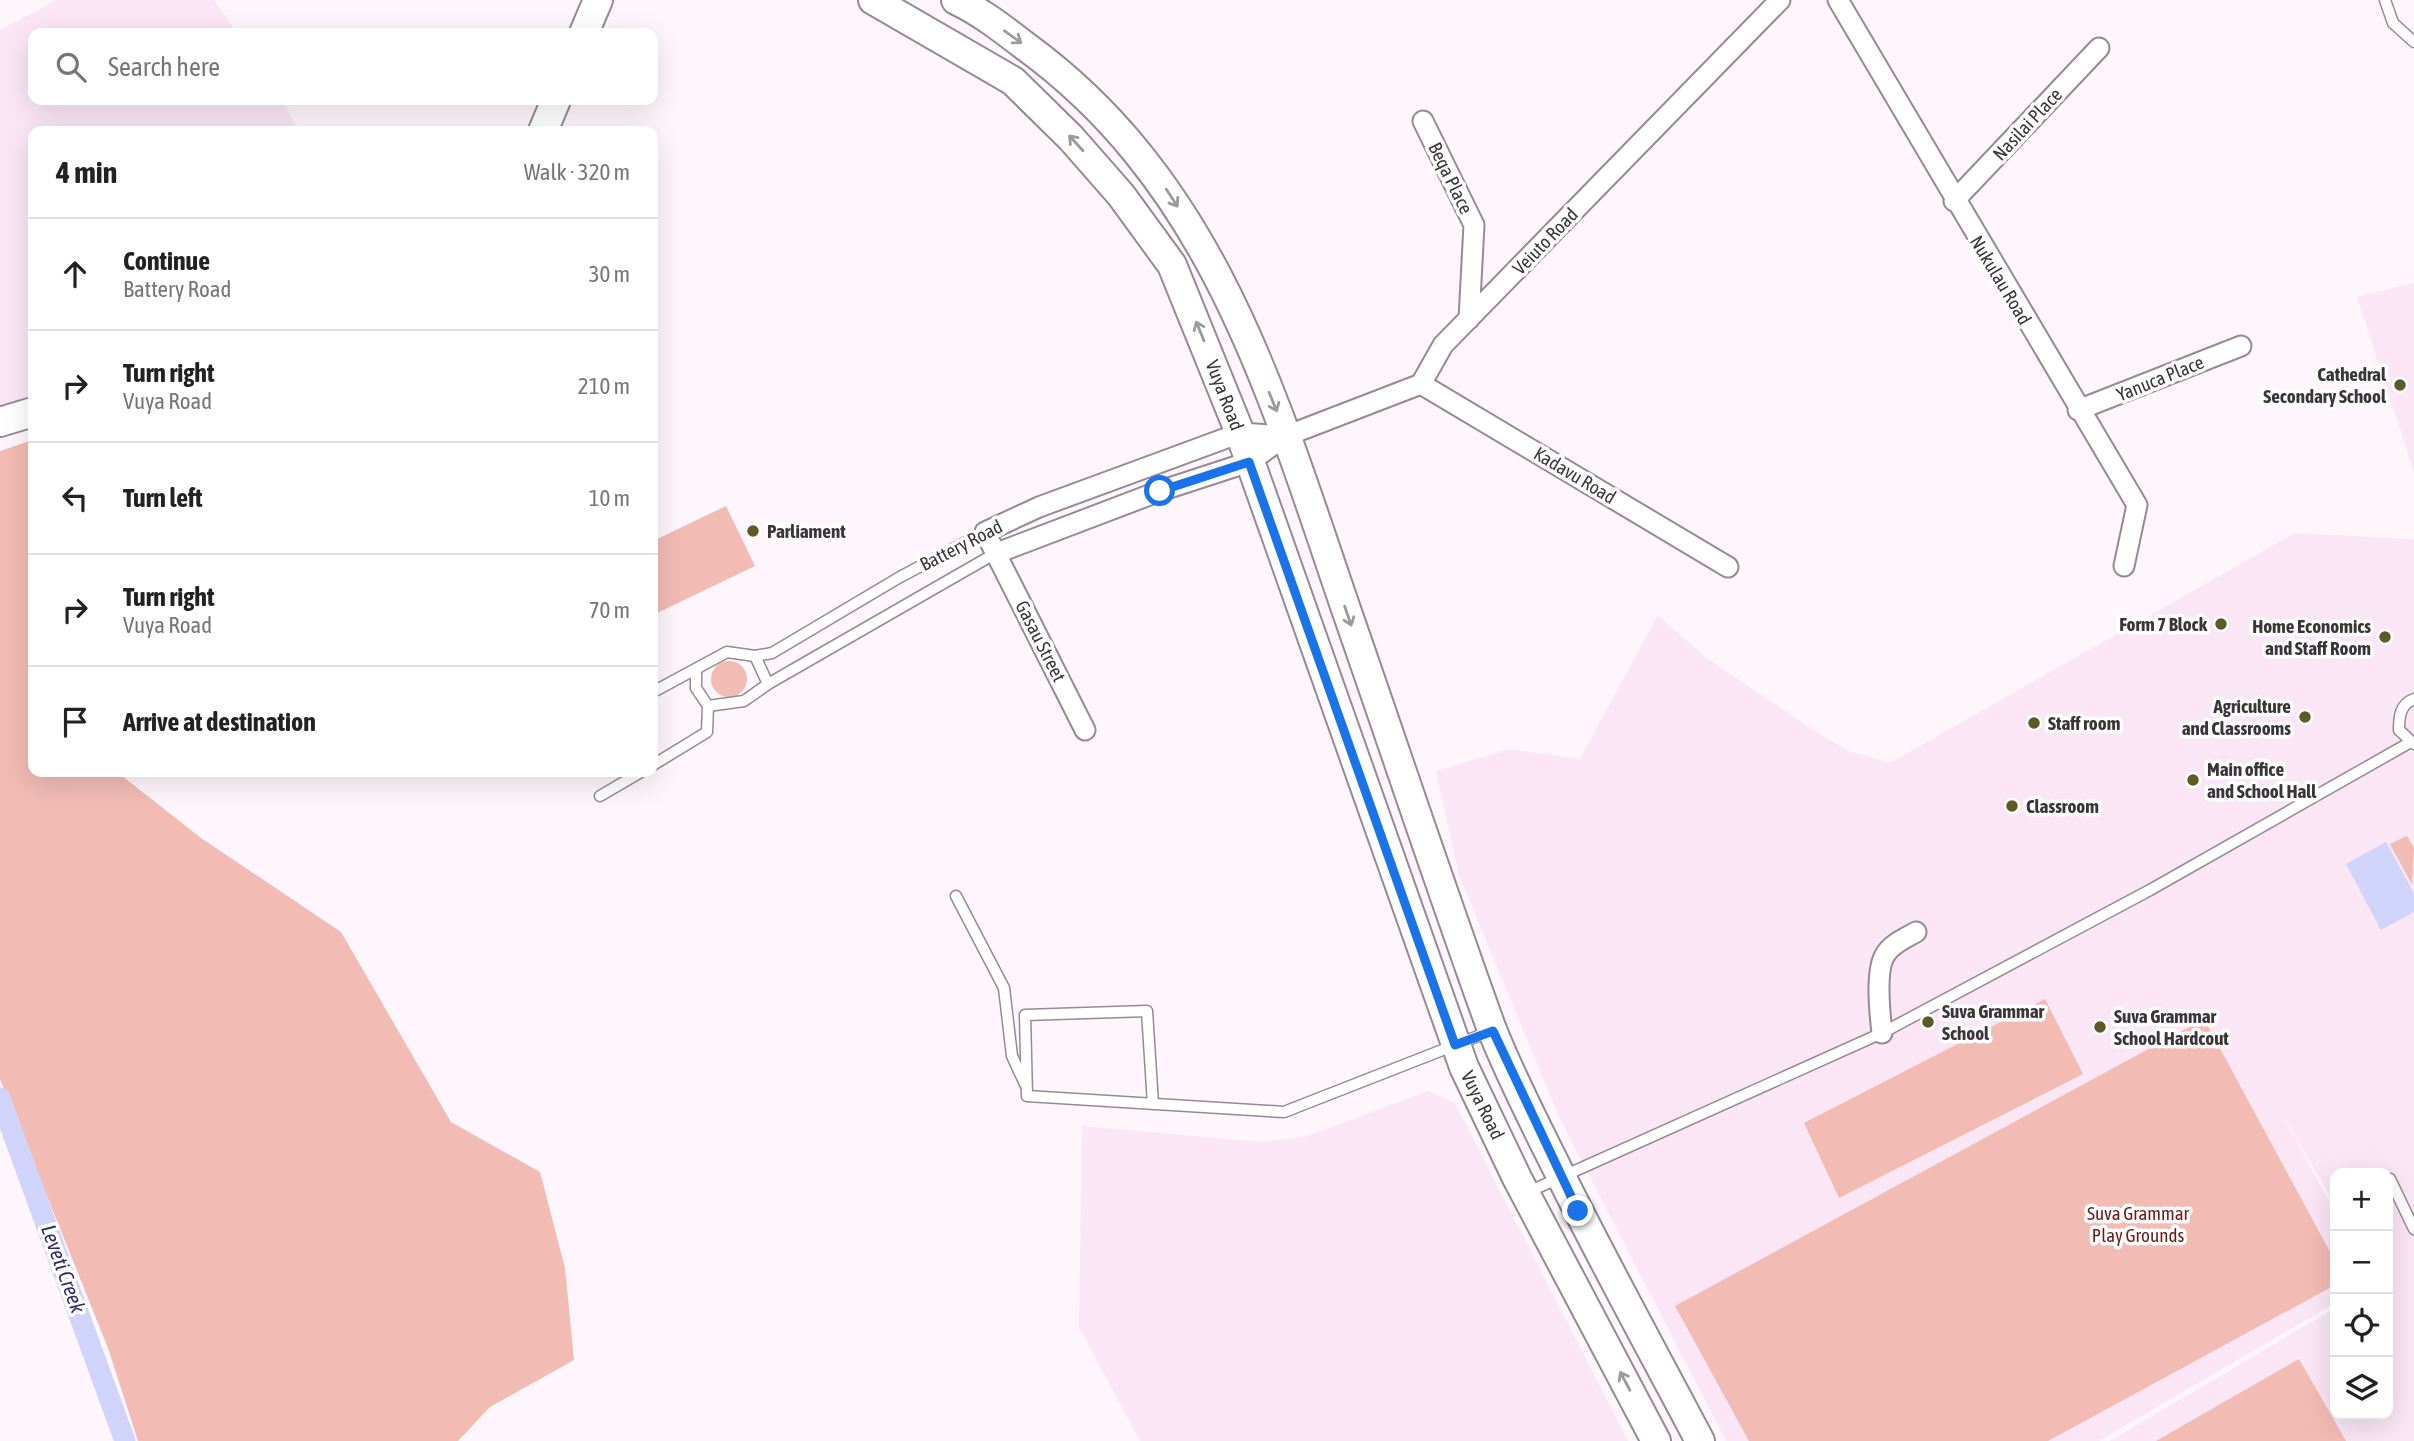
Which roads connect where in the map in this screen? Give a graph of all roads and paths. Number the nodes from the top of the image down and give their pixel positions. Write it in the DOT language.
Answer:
graph roads {
  1 [pos="598,0"];
  2 [pos="873,0"];
  3 [pos="956,0"];
  4 [pos="1780,0"];
  5 [pos="1838,0"];
  6 [pos="2385,0"];
  7 [pos="586,28"];
  8 [pos="2414,42"];
  9 [pos="2099,48"];
  10 [pos="554,105"];
  11 [pos="1423,121"];
  12 [pos="545,126"];
  13 [pos="1954,201"];
  14 [pos="1469,319"];
  15 [pos="2241,346"];
  16 [pos="1421,384"];
  17 [pos="2078,410"];
  18 [pos="28,414"];
  19 [pos="0,422"];
  20 [pos="1240,433"];
  21 [pos="1286,436"];
  22 [pos="1249,462"];
  23 [pos="985,532"];
  24 [pos="997,553"];
  25 [pos="2124,566"];
  26 [pos="1728,567"];
  27 [pos="755,656"];
  28 [pos="696,669"];
  29 [pos="768,684"];
  30 [pos="658,689"];
  31 [pos="2414,699"];
  32 [pos="708,706"];
  33 [pos="1085,730"];
  34 [pos="2412,744"];
  35 [pos="658,762"];
  36 [pos="632,777"];
  37 [pos="600,796"];
  38 [pos="956,896"];
  39 [pos="1916,932"];
  40 [pos="1493,1031"];
  41 [pos="1882,1033"];
  42 [pos="1455,1045"];
  43 [pos="1027,1088"];
  44 [pos="1153,1104"];
  45 [pos="1561,1177"];
  46 [pos="2393,1185"];
  47 [pos="1526,1194"];
  48 [pos="2414,1229"];
  49 [pos="1656,1441"];
  50 [pos="1700,1441"];
  1 -- 7 [label="main road"];
  20 -- 2 [label="main road, Vuya Road, one-way"];
  3 -- 21 [label="main road, Vuya Road, one-way"];
  4 -- 14 [label="street, Veiuto Road"];
  5 -- 13 [label="street, Nukulau Road"];
  6 -- 8 [label="lane"];
  9 -- 13 [label="street, Nasilai Place"];
  10 -- 12 [label="main road"];
  11 -- 14 [label="street, Beqa Place"];
  13 -- 17 [label="street, Nukulau Road"];
  14 -- 16 [label="street, Veiuto Road"];
  15 -- 17 [label="street, Yanuca Place"];
  16 -- 21 [label="street"];
  16 -- 26 [label="street, Kadavu Road"];
  17 -- 25 [label="street, Nukulau Road"];
  18 -- 19 [label="main road"];
  20 -- 21 [label="street, Battery Road"];
  20 -- 22 [label="main road, Vuya Road"];
  20 -- 23 [label="street, Battery Road"];
  21 -- 22 [label="street, Battery Road"];
  21 -- 40 [label="main road, Vuya Road, one-way"];
  22 -- 24 [label="street, Battery Road"];
  22 -- 42 [label="main road, Vuya Road"];
  23 -- 24 [label="street, Gasau Street"];
  23 -- 27 [label="lane, Battery Road"];
  24 -- 29 [label="lane, Battery Road"];
  24 -- 33 [label="street, Gasau Street"];
  27 -- 28 [label="lane, Battery Road"];
  27 -- 29 [label="lane"];
  28 -- 30 [label="lane, Battery Road"];
  28 -- 32 [label="lane"];
  29 -- 32 [label="lane, Battery Road"];
  31 -- 34 [label="lane"];
  32 -- 35 [label="lane"];
  34 -- 41 [label="lane"];
  36 -- 37 [label="lane"];
  38 -- 43 [label="lane"];
  39 -- 41 [label="street"];
  40 -- 42 [label="lane"];
  40 -- 45 [label="main road, Vuya Road"];
  41 -- 45 [label="lane"];
  42 -- 44 [label="lane"];
  42 -- 47 [label="main road, Vuya Road"];
  43 -- 44 [label="lane"];
  43 -- 44 [label="lane"];
  45 -- 47 [label="lane"];
  45 -- 50 [label="main road, Vuya Road"];
  46 -- 48 [label="lane"];
  49 -- 47 [label="main road, Vuya Road, one-way"];
}
